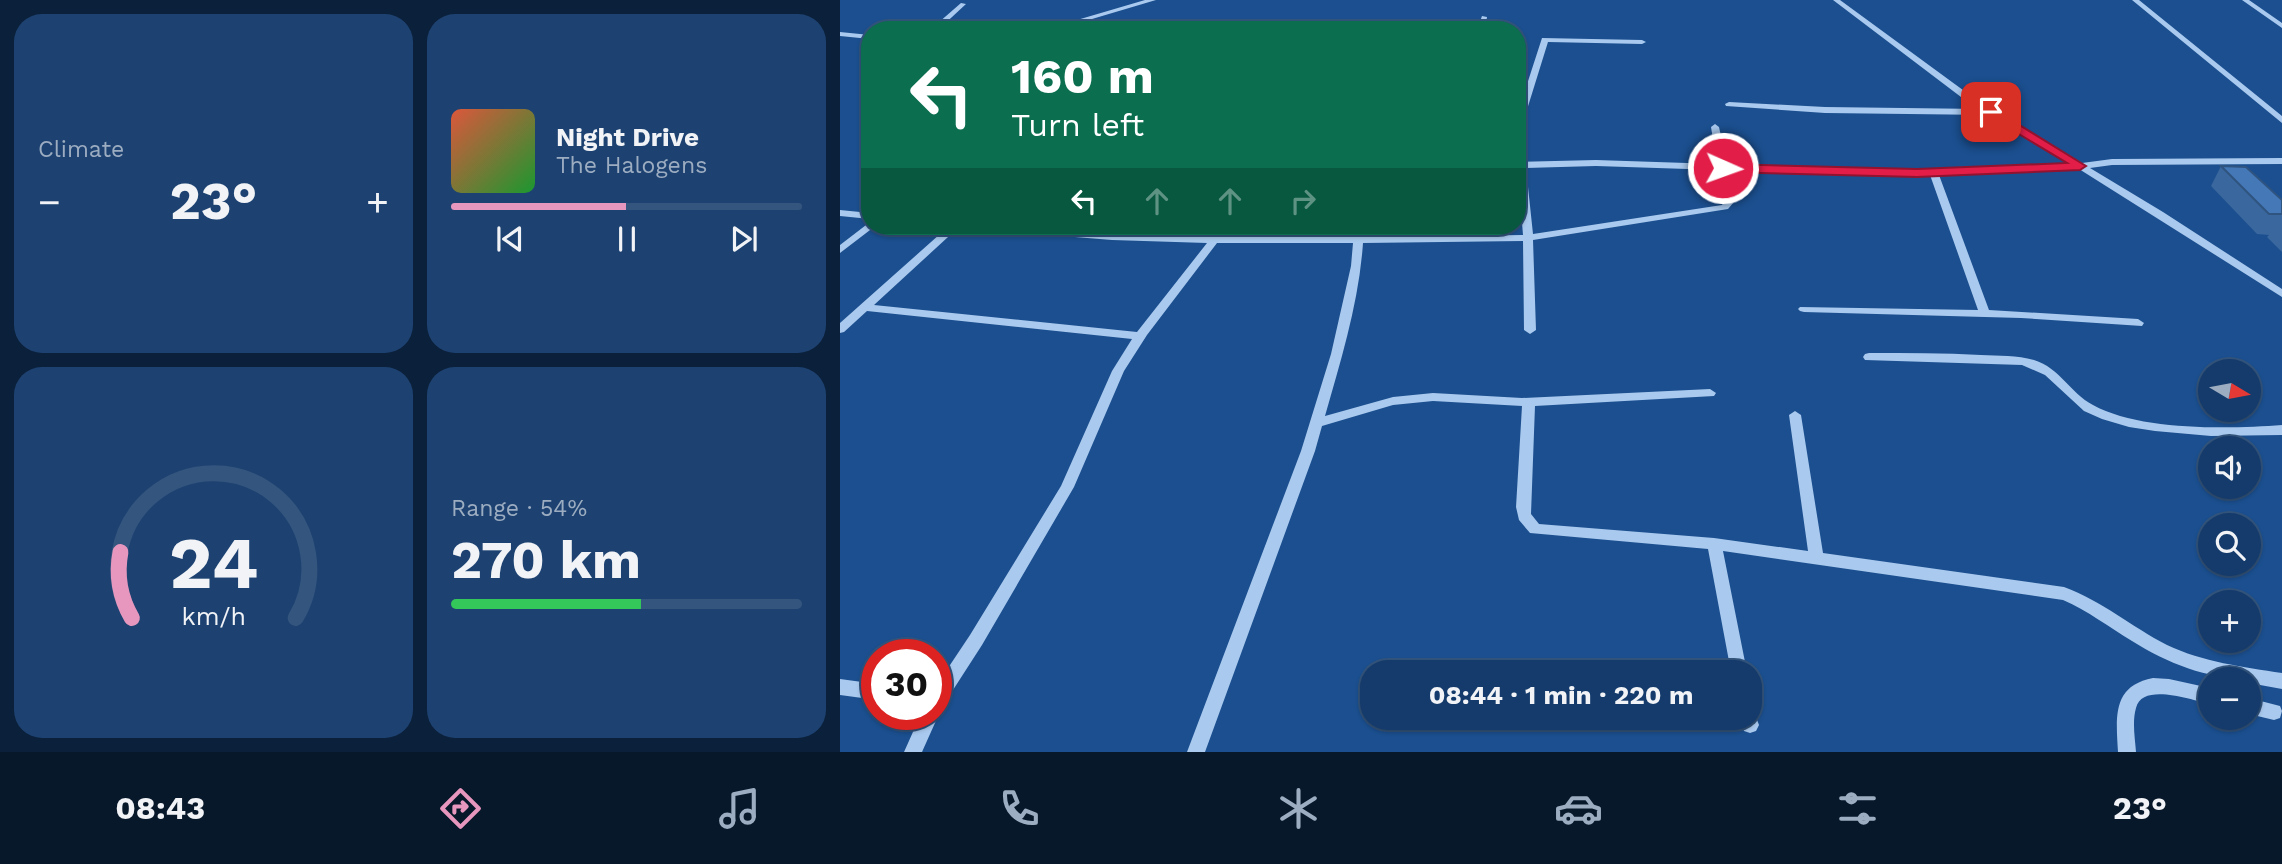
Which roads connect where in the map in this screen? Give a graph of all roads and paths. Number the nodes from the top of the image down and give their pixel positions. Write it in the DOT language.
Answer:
graph roads {
  1 [pos="1153,0"];
  2 [pos="1836,0"];
  3 [pos="2135,0"];
  4 [pos="2245,0"];
  5 [pos="963,4"];
  6 [pos="1484,17"];
  7 [pos="943,21"];
  8 [pos="1078,21"];
  9 [pos="1483,21"];
  10 [pos="2282,26"];
  11 [pos="840,34"];
  12 [pos="861,36"];
  13 [pos="1642,42"];
  14 [pos="1526,100"];
  15 [pos="1729,104"];
  16 [pos="2282,107"];
  17 [pos="2267,108"];
  18 [pos="1991,112"];
  19 [pos="2282,120"];
  20 [pos="1715,127"];
  21 [pos="2282,161"];
  22 [pos="1526,165"];
  23 [pos="2080,166"];
  24 [pos="1723,168"];
  25 [pos="1934,173"];
  26 [pos="840,213"];
  27 [pos="861,215"];
  28 [pos="1526,222"];
  29 [pos="861,232"];
  30 [pos="945,235"];
  31 [pos="1087,235"];
  32 [pos="1217,235"];
  33 [pos="1354,235"];
  34 [pos="1528,238"];
  35 [pos="1214,240"];
  36 [pos="1358,240"];
  37 [pos="840,250"];
  38 [pos="2282,294"];
  39 [pos="864,306"];
  40 [pos="1804,309"];
  41 [pos="1985,313"];
  42 [pos="2138,323"];
  43 [pos="840,329"];
  44 [pos="1530,330"];
  45 [pos="1140,336"];
  46 [pos="1869,357"];
  47 [pos="1710,393"];
  48 [pos="1529,402"];
  49 [pos="1795,415"];
  50 [pos="1316,423"];
  51 [pos="2282,430"];
  52 [pos="1714,544"];
  53 [pos="1816,558"];
  54 [pos="1737,660"];
  55 [pos="952,675"];
  56 [pos="2282,681"];
  57 [pos="840,687"];
  58 [pos="861,690"];
  59 [pos="2198,693"];
  60 [pos="2261,709"];
  61 [pos="2274,712"];
  62 [pos="923,730"];
  63 [pos="913,752"];
  64 [pos="1196,752"];
  65 [pos="2127,752"];
  1 -- 8 [label="street"];
  2 -- 18 [label="street"];
  3 -- 17 [label="street"];
  4 -- 10 [label="street"];
  5 -- 7 [label="street"];
  6 -- 9 [label="street"];
  11 -- 12 [label="street"];
  13 -- 14 [label="street"];
  15 -- 18 [label="street"];
  16 -- 17 [label="street"];
  17 -- 19 [label="street"];
  18 -- 23 [label="street"];
  20 -- 24 [label="street"];
  21 -- 23 [label="street"];
  22 -- 24 [label="street"];
  23 -- 25 [label="street"];
  23 -- 38 [label="street"];
  24 -- 25 [label="street"];
  24 -- 34 [label="street"];
  25 -- 41 [label="street"];
  26 -- 27 [label="street"];
  28 -- 34 [label="street"];
  29 -- 37 [label="street"];
  30 -- 39 [label="street"];
  31 -- 35 [label="street"];
  32 -- 35 [label="street"];
  33 -- 36 [label="street"];
  34 -- 36 [label="street"];
  34 -- 44 [label="street"];
  35 -- 36 [label="street"];
  35 -- 45 [label="street"];
  36 -- 50 [label="street"];
  39 -- 43 [label="street"];
  39 -- 45 [label="street"];
  40 -- 41 [label="street"];
  41 -- 42 [label="street"];
  45 -- 55 [label="street"];
  46 -- 51 [label="street"];
  47 -- 48 [label="street"];
  48 -- 50 [label="street"];
  48 -- 52 [label="street"];
  49 -- 53 [label="street"];
  50 -- 64 [label="street"];
  52 -- 53 [label="street"];
  52 -- 54 [label="street"];
  53 -- 56 [label="street"];
  57 -- 58 [label="street"];
  59 -- 65 [label="street"];
  60 -- 61 [label="street"];
  62 -- 63 [label="street"];
}
